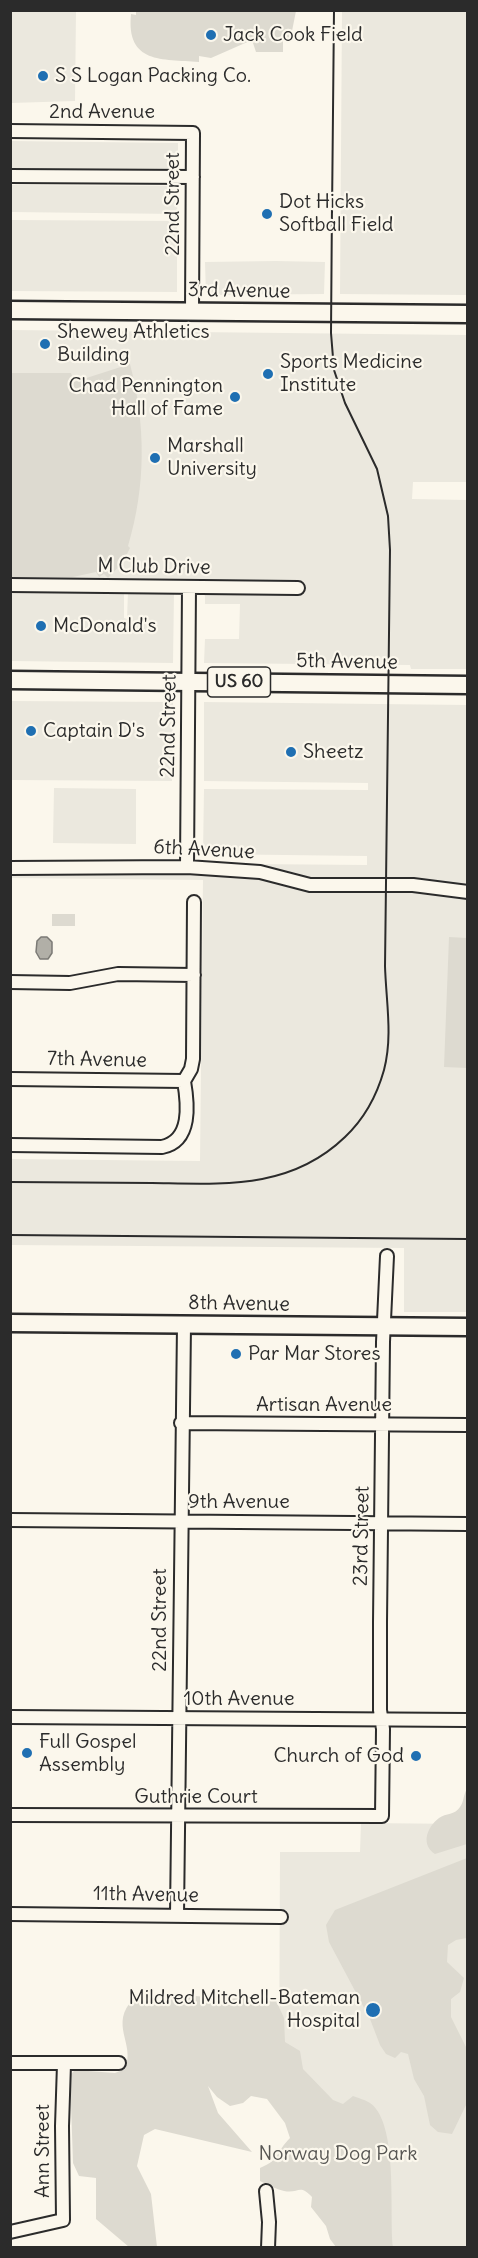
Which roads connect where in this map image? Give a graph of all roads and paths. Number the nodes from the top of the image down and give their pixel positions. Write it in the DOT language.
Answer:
graph roads {
  1 [pos="10,131"];
  2 [pos="193,133"];
  3 [pos="10,176"];
  4 [pos="193,177"];
  5 [pos="10,310"];
  6 [pos="192,311"];
  7 [pos="468,314"];
  8 [pos="10,585"];
  9 [pos="189,587"];
  10 [pos="298,588"];
  11 [pos="10,681"];
  12 [pos="189,682"];
  13 [pos="468,685"];
  14 [pos="187,867"];
  15 [pos="10,868"];
  16 [pos="468,892"];
  17 [pos="194,902"];
  18 [pos="194,975"];
  19 [pos="10,982"];
  20 [pos="10,1079"];
  21 [pos="184,1081"];
  22 [pos="10,1145"];
  23 [pos="387,1256"];
  24 [pos="10,1323"];
  25 [pos="184,1325"];
  26 [pos="385,1327"];
  27 [pos="468,1327"];
  28 [pos="181,1423"];
  29 [pos="382,1425"];
  30 [pos="468,1425"];
  31 [pos="10,1520"];
  32 [pos="181,1522"];
  33 [pos="382,1523"];
  34 [pos="468,1524"];
  35 [pos="10,1717"];
  36 [pos="179,1718"];
  37 [pos="382,1720"];
  38 [pos="468,1720"];
  39 [pos="10,1815"];
  40 [pos="178,1816"];
  41 [pos="382,1816"];
  42 [pos="10,1914"];
  43 [pos="177,1915"];
  44 [pos="281,1917"];
  45 [pos="10,2063"];
  46 [pos="119,2063"];
  47 [pos="64,2064"];
  48 [pos="266,2191"];
  49 [pos="10,2232"];
  50 [pos="268,2247"];
  1 -- 2 [label="street, 2nd Avenue"];
  2 -- 4 [label="street, 22nd Street"];
  3 -- 4 [label="street"];
  4 -- 6 [label="street, 22nd Street"];
  5 -- 6 [label="main road, 3rd Avenue"];
  6 -- 7 [label="main road, 3rd Avenue"];
  8 -- 9 [label="street, M Club Drive"];
  9 -- 10 [label="street, M Club Drive"];
  9 -- 12 [label="street, 22nd Street"];
  11 -- 12 [label="main road, 5th Avenue / US 60"];
  12 -- 13 [label="main road, 5th Avenue / US 60"];
  12 -- 14 [label="street, 22nd Street"];
  14 -- 15 [label="street, 6th Avenue"];
  14 -- 16 [label="street, 6th Avenue"];
  17 -- 18 [label="street"];
  18 -- 19 [label="street"];
  18 -- 21 [label="street"];
  20 -- 21 [label="street, 7th Avenue"];
  21 -- 22 [label="street"];
  23 -- 26 [label="street, 23rd Street"];
  24 -- 25 [label="main road, 8th Avenue"];
  25 -- 26 [label="main road, 8th Avenue"];
  25 -- 28 [label="street, 22nd Street"];
  26 -- 27 [label="main road, 8th Avenue"];
  26 -- 29 [label="street, 23rd Street"];
  28 -- 29 [label="street, Artisan Avenue"];
  28 -- 32 [label="street, 22nd Street"];
  29 -- 30 [label="street, Artisan Avenue"];
  29 -- 33 [label="street, 23rd Street"];
  31 -- 32 [label="street, 9th Avenue"];
  32 -- 33 [label="street, 9th Avenue"];
  32 -- 36 [label="street, 22nd Street"];
  33 -- 34 [label="street, 9th Avenue"];
  33 -- 37 [label="street, 23rd Street"];
  35 -- 36 [label="street, 10th Avenue"];
  36 -- 37 [label="street, 10th Avenue"];
  36 -- 40 [label="street, 22nd Street"];
  37 -- 38 [label="street, 10th Avenue"];
  37 -- 41 [label="street, 23rd Street"];
  39 -- 40 [label="street, Guthrie Court"];
  40 -- 41 [label="street, Guthrie Court"];
  40 -- 43 [label="street, 22nd Street"];
  42 -- 43 [label="street, 11th Avenue"];
  43 -- 44 [label="street, 11th Avenue"];
  45 -- 47 [label="street"];
  46 -- 47 [label="street"];
  47 -- 49 [label="street, Ann Street"];
  48 -- 50 [label="street"];
}
